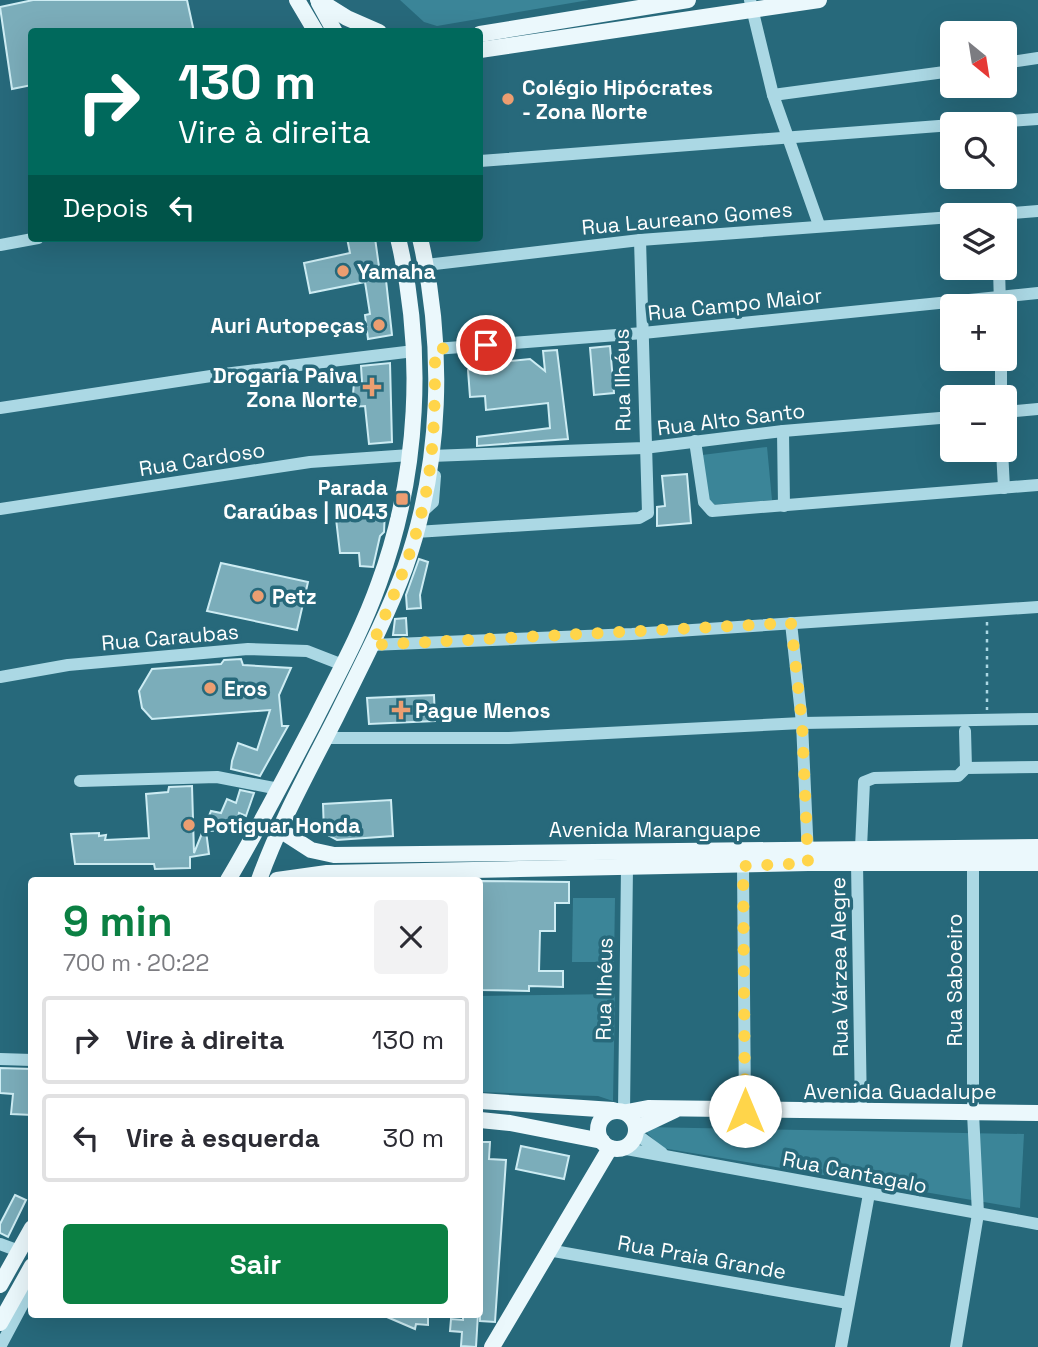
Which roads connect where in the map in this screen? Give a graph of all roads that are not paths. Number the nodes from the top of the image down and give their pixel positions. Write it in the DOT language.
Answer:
graph roads {
  1 [pos="290,0"];
  2 [pos="297,0"];
  3 [pos="318,0"];
  4 [pos="688,0"];
  5 [pos="820,0"];
  6 [pos="639,4"];
  7 [pos="751,5"];
  8 [pos="536,25"];
  9 [pos="640,27"];
  10 [pos="306,28"];
  11 [pos="314,28"];
  12 [pos="333,28"];
  13 [pos="370,28"];
  14 [pos="483,34"];
  15 [pos="483,42"];
  16 [pos="483,50"];
  17 [pos="1038,58"];
  18 [pos="1017,61"];
  19 [pos="940,73"];
  20 [pos="773,95"];
  21 [pos="1038,119"];
  22 [pos="1017,120"];
  23 [pos="940,126"];
  24 [pos="787,137"];
  25 [pos="483,161"];
  26 [pos="1038,211"];
  27 [pos="1017,213"];
  28 [pos="940,218"];
  29 [pos="819,225"];
  30 [pos="28,240"];
  31 [pos="640,240"];
  32 [pos="399,242"];
  33 [pos="421,242"];
  34 [pos="0,246"];
  35 [pos="426,265"];
  36 [pos="1038,293"];
  37 [pos="1017,297"];
  38 [pos="940,306"];
  39 [pos="643,333"];
  40 [pos="435,349"];
  41 [pos="414,351"];
  42 [pos="0,408"];
  43 [pos="1038,409"];
  44 [pos="1017,411"];
  45 [pos="940,418"];
  46 [pos="783,431"];
  47 [pos="695,441"];
  48 [pos="644,448"];
  49 [pos="410,455"];
  50 [pos="430,460"];
  51 [pos="1003,462"];
  52 [pos="1038,485"];
  53 [pos="1004,488"];
  54 [pos="783,506"];
  55 [pos="0,509"];
  56 [pos="416,532"];
  57 [pos="1038,607"];
  58 [pos="791,623"];
  59 [pos="372,645"];
  60 [pos="343,665"];
  61 [pos="1,676"];
  62 [pos="1038,719"];
  63 [pos="802,723"];
  64 [pos="965,731"];
  65 [pos="325,738"];
  66 [pos="1038,767"];
  67 [pos="966,768"];
  68 [pos="80,781"];
  69 [pos="279,789"];
  70 [pos="280,830"];
  71 [pos="1038,847"];
  72 [pos="691,851"];
  73 [pos="349,854"];
  74 [pos="859,855"];
  75 [pos="973,855"];
  76 [pos="808,856"];
  77 [pos="1038,863"];
  78 [pos="743,866"];
  79 [pos="626,867"];
  80 [pos="350,873"];
  81 [pos="230,877"];
  82 [pos="260,877"];
  83 [pos="290,877"];
  84 [pos="0,1059"];
  85 [pos="28,1060"];
  86 [pos="483,1101"];
  87 [pos="677,1110"];
  88 [pos="621,1111"];
  89 [pos="745,1111"];
  90 [pos="861,1112"];
  91 [pos="973,1113"];
  92 [pos="1038,1113"];
  93 [pos="483,1120"];
  94 [pos="637,1131"];
  95 [pos="611,1146"];
  96 [pos="665,1155"];
  97 [pos="869,1194"];
  98 [pos="978,1214"];
  99 [pos="1038,1224"];
  100 [pos="28,1235"];
  101 [pos="0,1244"];
  102 [pos="548,1250"];
  103 [pos="19,1251"];
  104 [pos="28,1273"];
  105 [pos="0,1285"];
  106 [pos="28,1294"];
  107 [pos="848,1303"];
  108 [pos="0,1323"];
  109 [pos="0,1347"];
  110 [pos="492,1347"];
  111 [pos="841,1347"];
  112 [pos="956,1347"];
  1 -- 10 [label="main road"];
  2 -- 11 [label="main road"];
  3 -- 12 [label="main road"];
  3 -- 13 [label="main road"];
  4 -- 6 [label="main road"];
  5 -- 7 [label="main road"];
  6 -- 8 [label="main road"];
  6 -- 9 [label="street"];
  7 -- 9 [label="main road"];
  7 -- 20 [label="street"];
  8 -- 14 [label="main road"];
  8 -- 15 [label="main road"];
  9 -- 16 [label="main road"];
  17 -- 18 [label="street"];
  19 -- 20 [label="street"];
  20 -- 24 [label="street"];
  21 -- 22 [label="street"];
  23 -- 24 [label="street"];
  24 -- 25 [label="street"];
  24 -- 29 [label="street"];
  26 -- 27 [label="street"];
  28 -- 29 [label="street, Rua Laureano Gomes"];
  29 -- 31 [label="street, Rua Laureano Gomes"];
  30 -- 34 [label="street"];
  31 -- 35 [label="street, Rua Laureano Gomes"];
  31 -- 39 [label="street, Rua Ilhéus"];
  32 -- 41 [label="main road"];
  33 -- 35 [label="main road"];
  35 -- 40 [label="main road"];
  36 -- 37 [label="street, Rua Campo Maior"];
  38 -- 39 [label="street, Rua Campo Maior"];
  39 -- 40 [label="street, Rua Campo Maior"];
  39 -- 48 [label="street, Rua Ilhéus"];
  40 -- 50 [label="main road"];
  41 -- 42 [label="street"];
  41 -- 49 [label="main road"];
  43 -- 44 [label="street"];
  45 -- 46 [label="street, Rua Alto Santo"];
  46 -- 47 [label="street, Rua Alto Santo"];
  46 -- 54 [label="street"];
  47 -- 48 [label="street, Rua Alto Santo"];
  47 -- 54 [label="street"];
  48 -- 50 [label="street, Rua Alto Santo"];
  48 -- 56 [label="street, Rua Ilhéus"];
  49 -- 55 [label="street, Rua Cardoso"];
  49 -- 60 [label="main road"];
  50 -- 56 [label="main road"];
  51 -- 53 [label="street"];
  52 -- 53 [label="street"];
  53 -- 54 [label="street"];
  56 -- 59 [label="main road"];
  57 -- 58 [label="street"];
  58 -- 59 [label="street"];
  58 -- 63 [label="street"];
  59 -- 65 [label="main road"];
  60 -- 61 [label="street, Rua Caraubas"];
  60 -- 69 [label="main road"];
  62 -- 63 [label="street"];
  63 -- 65 [label="street"];
  63 -- 76 [label="street"];
  64 -- 67 [label="street"];
  65 -- 70 [label="main road"];
  66 -- 67 [label="street"];
  67 -- 74 [label="street, Rua Várzea Alegre"];
  68 -- 69 [label="street"];
  69 -- 81 [label="main road"];
  70 -- 73 [label="main road, Avenida Maranguape"];
  70 -- 82 [label="main road"];
  71 -- 75 [label="main road, Avenida Maranguape"];
  72 -- 73 [label="main road, Avenida Maranguape"];
  72 -- 76 [label="main road, Avenida Maranguape"];
  72 -- 79 [label="main road"];
  73 -- 80 [label="main road"];
  74 -- 75 [label="main road, Avenida Maranguape"];
  74 -- 76 [label="main road, Avenida Maranguape"];
  74 -- 90 [label="street, Rua Várzea Alegre"];
  75 -- 77 [label="main road, Avenida Maranguape"];
  75 -- 91 [label="street, Rua Saboeiro"];
  76 -- 78 [label="main road, Avenida Maranguape"];
  78 -- 79 [label="main road, Avenida Maranguape"];
  78 -- 89 [label="street"];
  79 -- 80 [label="main road, Avenida Maranguape"];
  79 -- 88 [label="street, Rua Ilhéus"];
  80 -- 83 [label="main road, Avenida Maranguape"];
  84 -- 85 [label="street"];
  86 -- 88 [label="main road, Avenida Guadalupe"];
  87 -- 88 [label="main road, Avenida Guadalupe"];
  87 -- 89 [label="main road, Avenida Guadalupe"];
  87 -- 94 [label="main road, Avenida Guadalupe"];
  88 -- 94 [label="main road"];
  88 -- 95 [label="main road"];
  89 -- 90 [label="main road, Avenida Guadalupe"];
  90 -- 91 [label="main road, Avenida Guadalupe"];
  91 -- 92 [label="main road, Avenida Guadalupe"];
  91 -- 98 [label="street, Rua Saboeiro"];
  93 -- 95 [label="main road"];
  94 -- 95 [label="main road"];
  94 -- 96 [label="street, Rua Cantagalo"];
  95 -- 96 [label="street, Rua Cantagalo"];
  95 -- 102 [label="main road"];
  96 -- 97 [label="street, Rua Cantagalo"];
  97 -- 98 [label="street, Rua Cantagalo"];
  97 -- 107 [label="street"];
  98 -- 99 [label="street, Rua Cantagalo"];
  98 -- 112 [label="street, Rua Saboeiro"];
  100 -- 103 [label="main road"];
  101 -- 103 [label="street"];
  102 -- 107 [label="street, Rua Praia Grande"];
  102 -- 110 [label="main road"];
  103 -- 105 [label="main road"];
  104 -- 108 [label="main road"];
  106 -- 109 [label="street"];
  107 -- 111 [label="street"];
}
